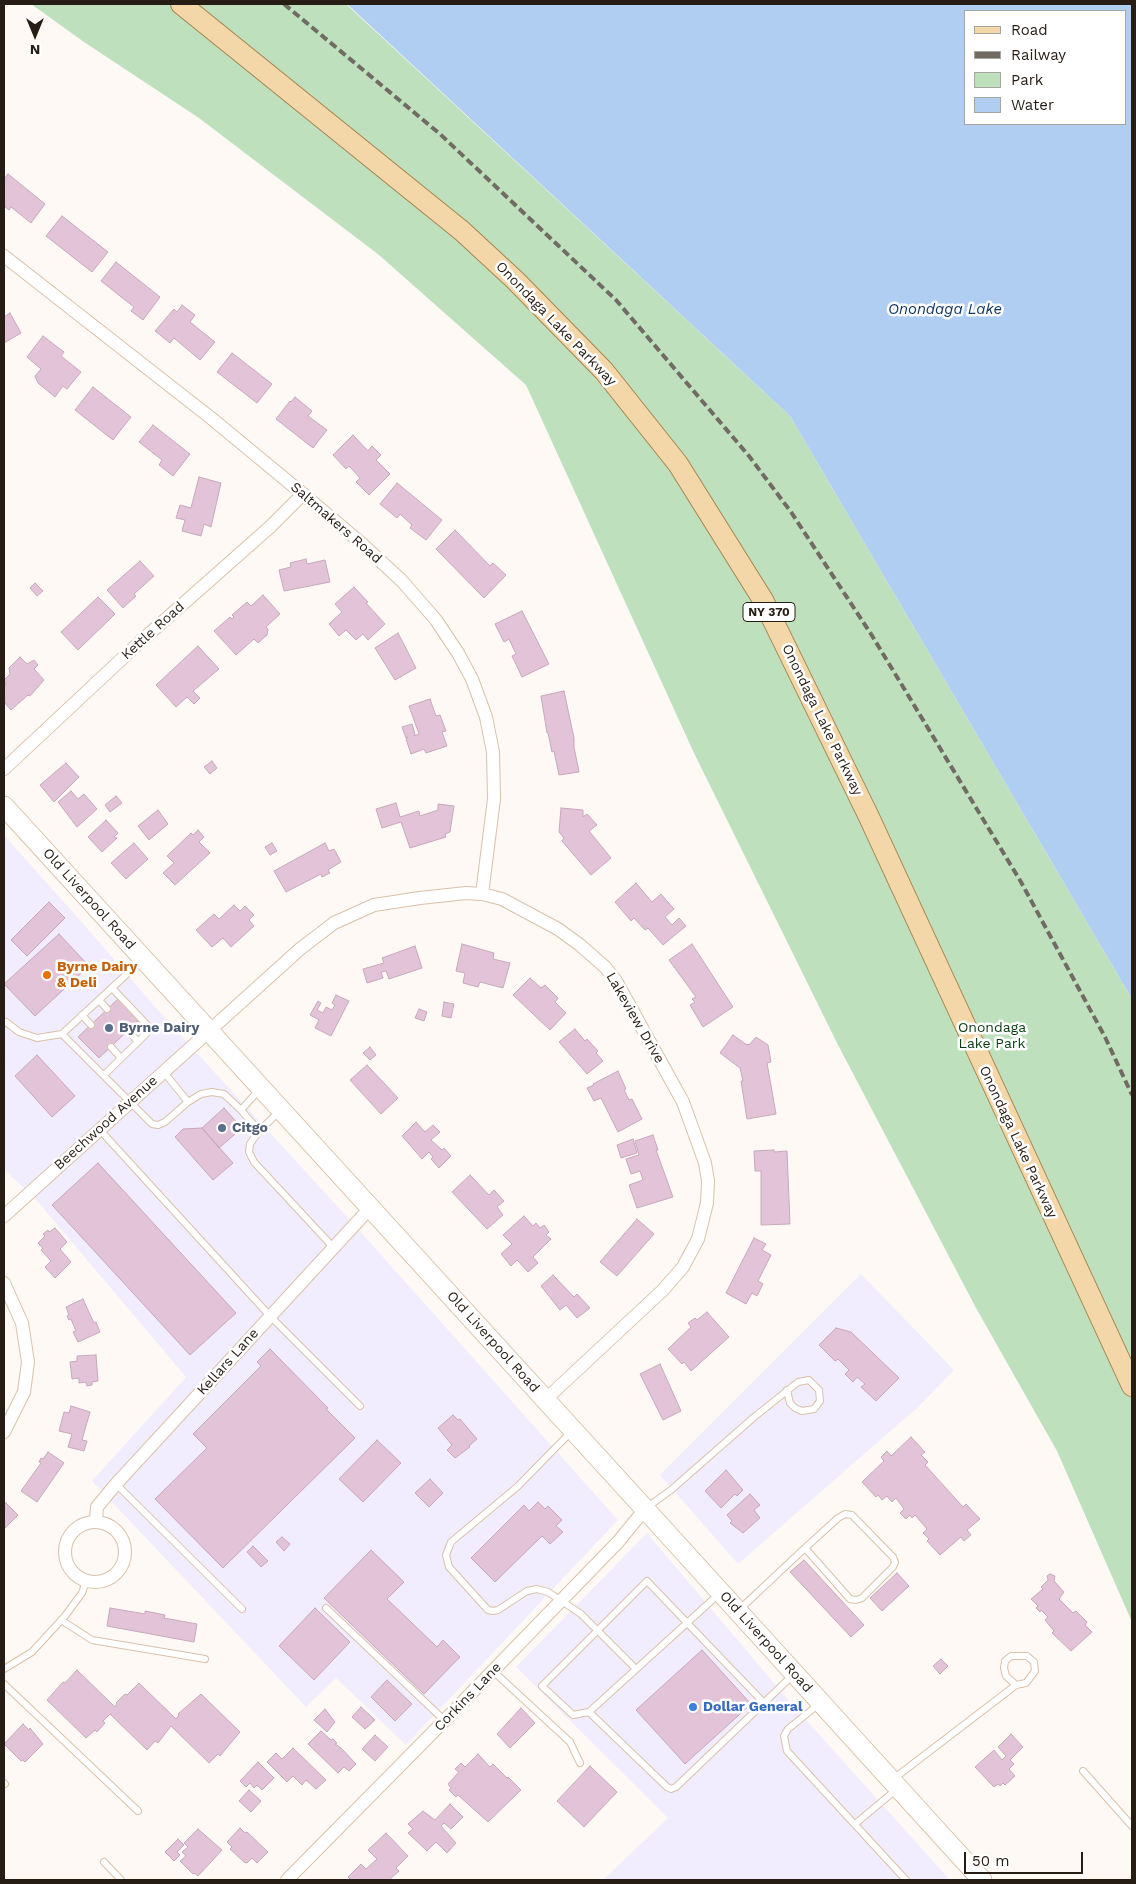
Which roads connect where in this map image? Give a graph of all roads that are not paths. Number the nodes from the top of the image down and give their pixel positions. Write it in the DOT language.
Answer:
graph roads {
  1 [pos="180,4"];
  2 [pos="4,256"];
  3 [pos="304,494"];
  4 [pos="4,769"];
  5 [pos="4,806"];
  6 [pos="482,894"];
  7 [pos="144,958"];
  8 [pos="112,988"];
  9 [pos="99,1000"];
  10 [pos="107,1009"];
  11 [pos="82,1015"];
  12 [pos="6,1022"];
  13 [pos="91,1025"];
  14 [pos="128,1030"];
  15 [pos="209,1030"];
  16 [pos="62,1034"];
  17 [pos="138,1042"];
  18 [pos="111,1047"];
  19 [pos="121,1058"];
  20 [pos="163,1071"];
  21 [pos="104,1075"];
  22 [pos="262,1088"];
  23 [pos="130,1101"];
  24 [pos="188,1102"];
  25 [pos="241,1110"];
  26 [pos="281,1110"];
  27 [pos="100,1129"];
  28 [pos="259,1131"];
  29 [pos="371,1207"];
  30 [pos="4,1216"];
  31 [pos="333,1247"];
  32 [pos="4,1282"];
  33 [pos="270,1316"];
  34 [pos="1132,1386"];
  35 [pos="788,1390"];
  36 [pos="546,1400"];
  37 [pos="360,1406"];
  38 [pos="572,1430"];
  39 [pos="4,1432"];
  40 [pos="116,1484"];
  41 [pos="645,1508"];
  42 [pos="96,1521"];
  43 [pos="806,1548"];
  44 [pos="86,1581"];
  45 [pos="721,1592"];
  46 [pos="561,1602"];
  47 [pos="326,1608"];
  48 [pos="242,1609"];
  49 [pos="738,1611"];
  50 [pos="61,1620"];
  51 [pos="687,1622"];
  52 [pos="596,1630"];
  53 [pos="205,1659"];
  54 [pos="636,1669"];
  55 [pos="4,1670"];
  56 [pos="493,1671"];
  57 [pos="794,1673"];
  58 [pos="4,1684"];
  59 [pos="1016,1685"];
  60 [pos="821,1702"];
  61 [pos="764,1703"];
  62 [pos="589,1712"];
  63 [pos="445,1721"];
  64 [pos="580,1763"];
  65 [pos="1083,1771"];
  66 [pos="895,1784"];
  67 [pos="138,1811"];
  68 [pos="855,1824"];
  69 [pos="1132,1826"];
  70 [pos="104,1862"];
  71 [pos="976,1876"];
  72 [pos="121,1880"];
  73 [pos="287,1880"];
  74 [pos="906,1880"];
  1 -- 34 [label="main road, Onondaga Lake Parkway / NY 370"];
  2 -- 3 [label="street, Saltmakers Road"];
  3 -- 4 [label="street, Kettle Road"];
  3 -- 6 [label="street, Saltmakers Road"];
  5 -- 7 [label="main road, Old Liverpool Road"];
  6 -- 15 [label="street, Lakeview Drive"];
  6 -- 36 [label="street, Lakeview Drive"];
  7 -- 8 [label="lane"];
  7 -- 15 [label="main road, Old Liverpool Road"];
  8 -- 9 [label="lane"];
  8 -- 17 [label="lane"];
  9 -- 10 [label="lane"];
  9 -- 11 [label="lane"];
  11 -- 13 [label="lane"];
  11 -- 16 [label="lane"];
  12 -- 16 [label="lane"];
  14 -- 17 [label="lane"];
  15 -- 20 [label="street, Beechwood Avenue"];
  15 -- 22 [label="main road, Old Liverpool Road"];
  16 -- 21 [label="lane"];
  17 -- 19 [label="lane"];
  18 -- 19 [label="lane"];
  19 -- 21 [label="lane"];
  20 -- 23 [label="street, Beechwood Avenue"];
  20 -- 24 [label="lane"];
  21 -- 23 [label="lane"];
  22 -- 25 [label="lane"];
  22 -- 26 [label="main road, Old Liverpool Road"];
  23 -- 24 [label="lane"];
  23 -- 27 [label="street, Beechwood Avenue"];
  24 -- 25 [label="lane"];
  25 -- 28 [label="lane"];
  26 -- 28 [label="lane"];
  26 -- 29 [label="main road, Old Liverpool Road"];
  27 -- 30 [label="street, Beechwood Avenue"];
  27 -- 33 [label="lane"];
  28 -- 31 [label="lane"];
  29 -- 31 [label="street, Kellars Lane"];
  29 -- 36 [label="main road, Old Liverpool Road"];
  31 -- 33 [label="street, Kellars Lane"];
  32 -- 39 [label="street"];
  33 -- 37 [label="lane"];
  33 -- 40 [label="street, Kellars Lane"];
  35 -- 35 [label="lane"];
  35 -- 41 [label="lane"];
  36 -- 38 [label="main road, Old Liverpool Road"];
  38 -- 41 [label="main road, Old Liverpool Road"];
  38 -- 46 [label="lane"];
  40 -- 42 [label="street, Kellars Lane"];
  40 -- 48 [label="lane"];
  41 -- 45 [label="main road, Old Liverpool Road"];
  41 -- 46 [label="street, Corkins Lane"];
  42 -- 44 [label="street"];
  42 -- 44 [label="street"];
  43 -- 43 [label="lane"];
  43 -- 49 [label="lane"];
  44 -- 50 [label="lane"];
  45 -- 49 [label="main road, Old Liverpool Road"];
  45 -- 51 [label="lane"];
  46 -- 52 [label="lane"];
  46 -- 56 [label="street, Corkins Lane"];
  47 -- 63 [label="lane"];
  49 -- 57 [label="main road, Old Liverpool Road"];
  50 -- 53 [label="lane"];
  50 -- 55 [label="lane"];
  51 -- 52 [label="lane"];
  51 -- 54 [label="lane"];
  51 -- 61 [label="lane"];
  52 -- 54 [label="lane"];
  52 -- 62 [label="lane"];
  54 -- 62 [label="lane"];
  56 -- 63 [label="street, Corkins Lane"];
  56 -- 64 [label="lane"];
  57 -- 60 [label="main road, Old Liverpool Road"];
  57 -- 61 [label="lane"];
  58 -- 67 [label="lane"];
  59 -- 59 [label="lane"];
  59 -- 66 [label="lane"];
  60 -- 66 [label="main road, Old Liverpool Road"];
  60 -- 68 [label="lane"];
  61 -- 62 [label="lane"];
  63 -- 73 [label="street, Corkins Lane"];
  65 -- 69 [label="lane"];
  66 -- 68 [label="lane"];
  66 -- 71 [label="main road, Old Liverpool Road"];
  68 -- 74 [label="lane"];
  70 -- 72 [label="lane"];
}
